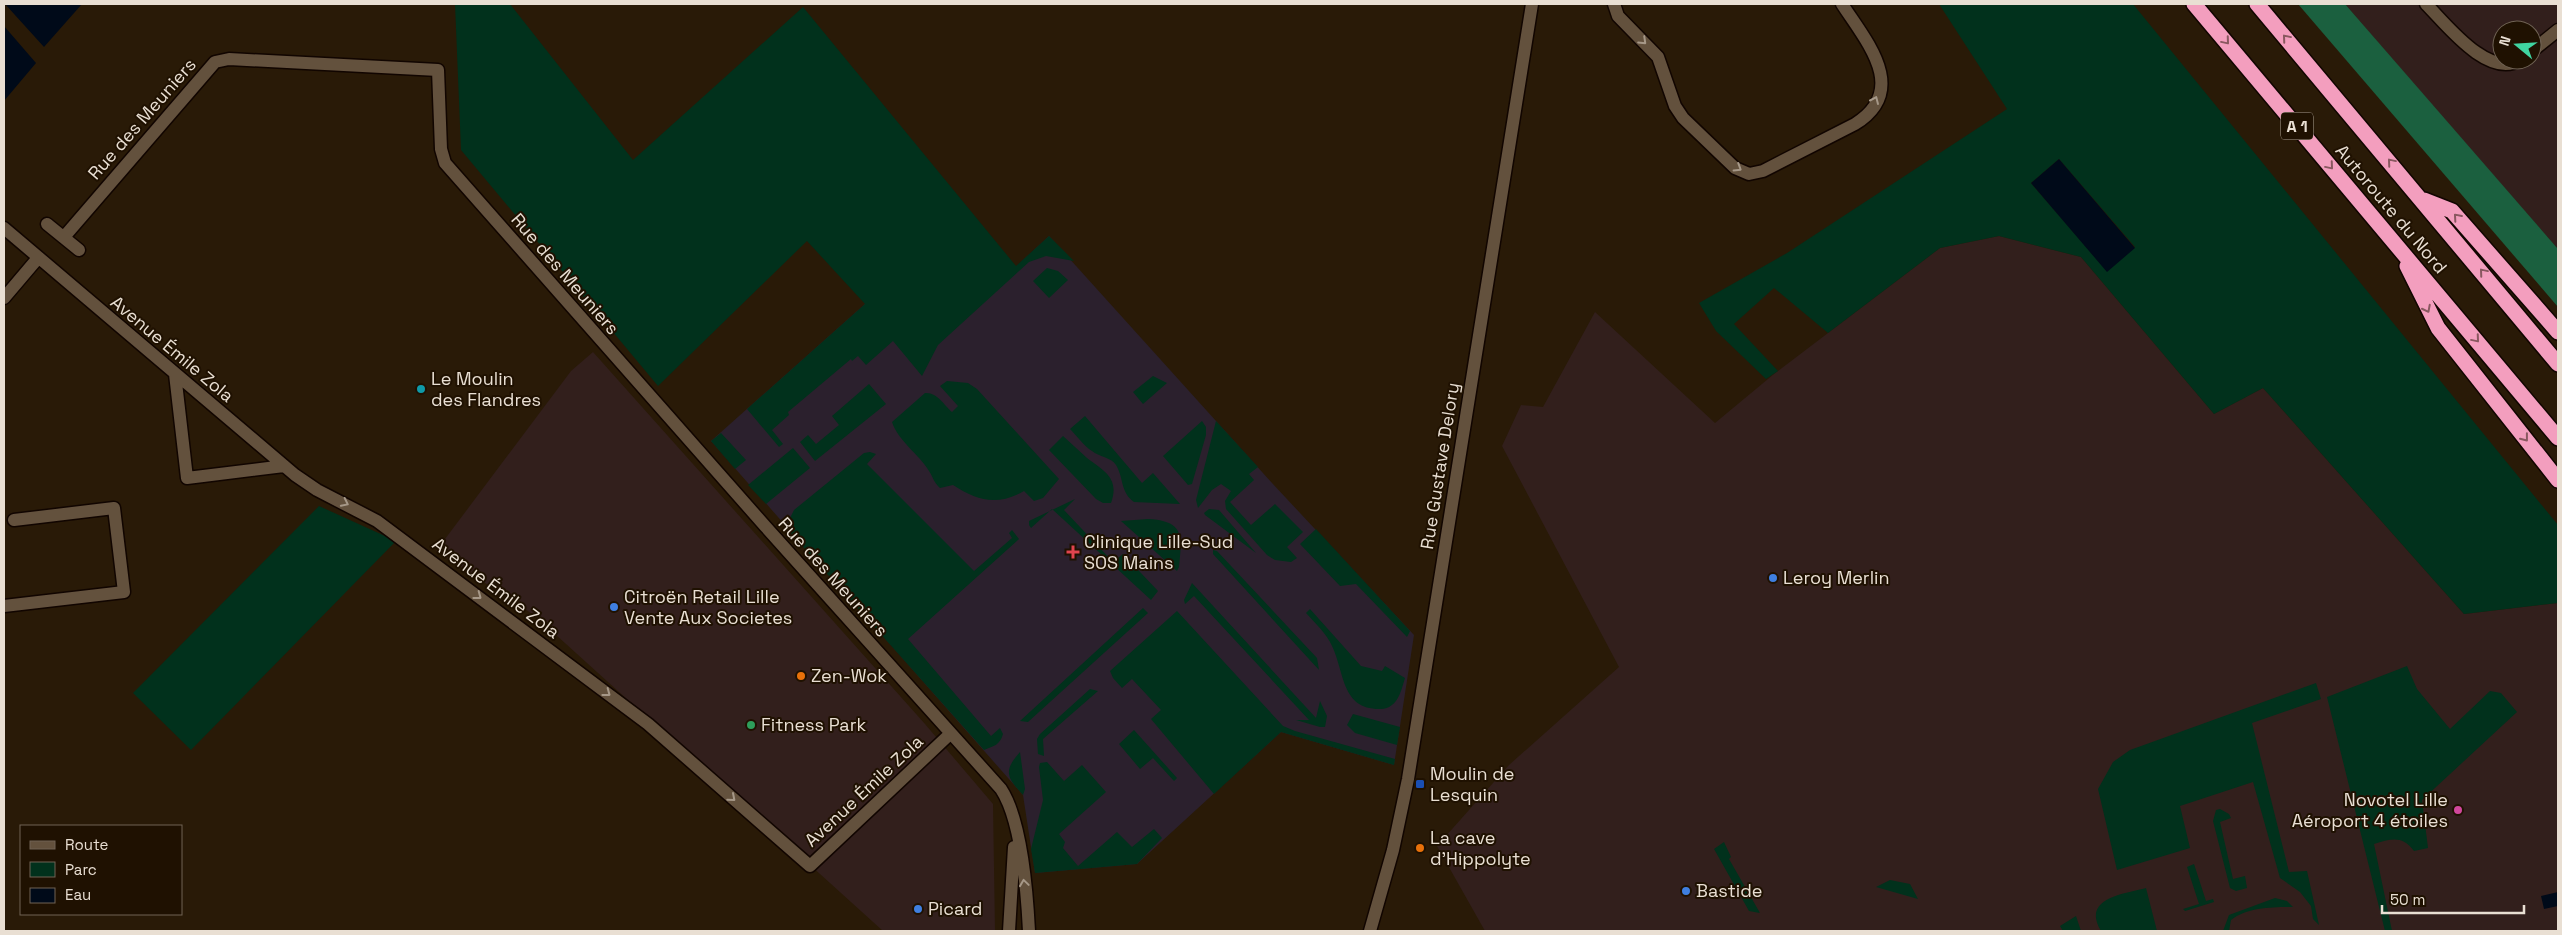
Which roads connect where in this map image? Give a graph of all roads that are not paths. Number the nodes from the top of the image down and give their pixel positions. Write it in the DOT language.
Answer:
graph roads {
  1 [pos="1532,4"];
  2 [pos="1614,4"];
  3 [pos="1842,4"];
  4 [pos="2194,4"];
  5 [pos="2257,4"];
  6 [pos="2426,4"];
  7 [pos="2558,30"];
  8 [pos="2542,44"];
  9 [pos="2492,61"];
  10 [pos="2422,200"];
  11 [pos="47,224"];
  12 [pos="4,228"];
  13 [pos="64,237"];
  14 [pos="2400,248"];
  15 [pos="79,250"];
  16 [pos="38,258"];
  17 [pos="4,298"];
  18 [pos="2558,332"];
  19 [pos="2558,364"];
  20 [pos="175,374"];
  21 [pos="2558,438"];
  22 [pos="284,466"];
  23 [pos="2558,480"];
  24 [pos="14,520"];
  25 [pos="4,606"];
  26 [pos="950,734"];
  27 [pos="1015,822"];
  28 [pos="1009,931"];
  29 [pos="1029,931"];
  30 [pos="1370,931"];
  1 -- 30 [label="street, Rue Gustave Delory"];
  2 -- 3 [label="street, one-way"];
  4 -- 14 [label="highway, Autoroute du Nord / A 1, one-way"];
  10 -- 5 [label="highway, Autoroute du Nord, one-way"];
  6 -- 9 [label="street"];
  7 -- 8 [label="street"];
  18 -- 10 [label="highway, one-way"];
  19 -- 10 [label="highway, Autoroute du Nord, one-way"];
  11 -- 13 [label="street"];
  12 -- 16 [label="street, Avenue Émile Zola"];
  13 -- 15 [label="street"];
  13 -- 26 [label="street, Rue des Meuniers"];
  14 -- 21 [label="highway, Autoroute du Nord / A 1, one-way"];
  14 -- 23 [label="highway, one-way"];
  16 -- 17 [label="street"];
  16 -- 20 [label="street, Avenue Émile Zola"];
  20 -- 22 [label="street, Avenue Émile Zola"];
  20 -- 22 [label="street"];
  22 -- 26 [label="street, Avenue Émile Zola, one-way"];
  24 -- 25 [label="street"];
  26 -- 27 [label="street, Rue des Meuniers"];
  27 -- 28 [label="street, Rue des Meuniers"];
  29 -- 27 [label="street, Rue des Meuniers, one-way"];
}
